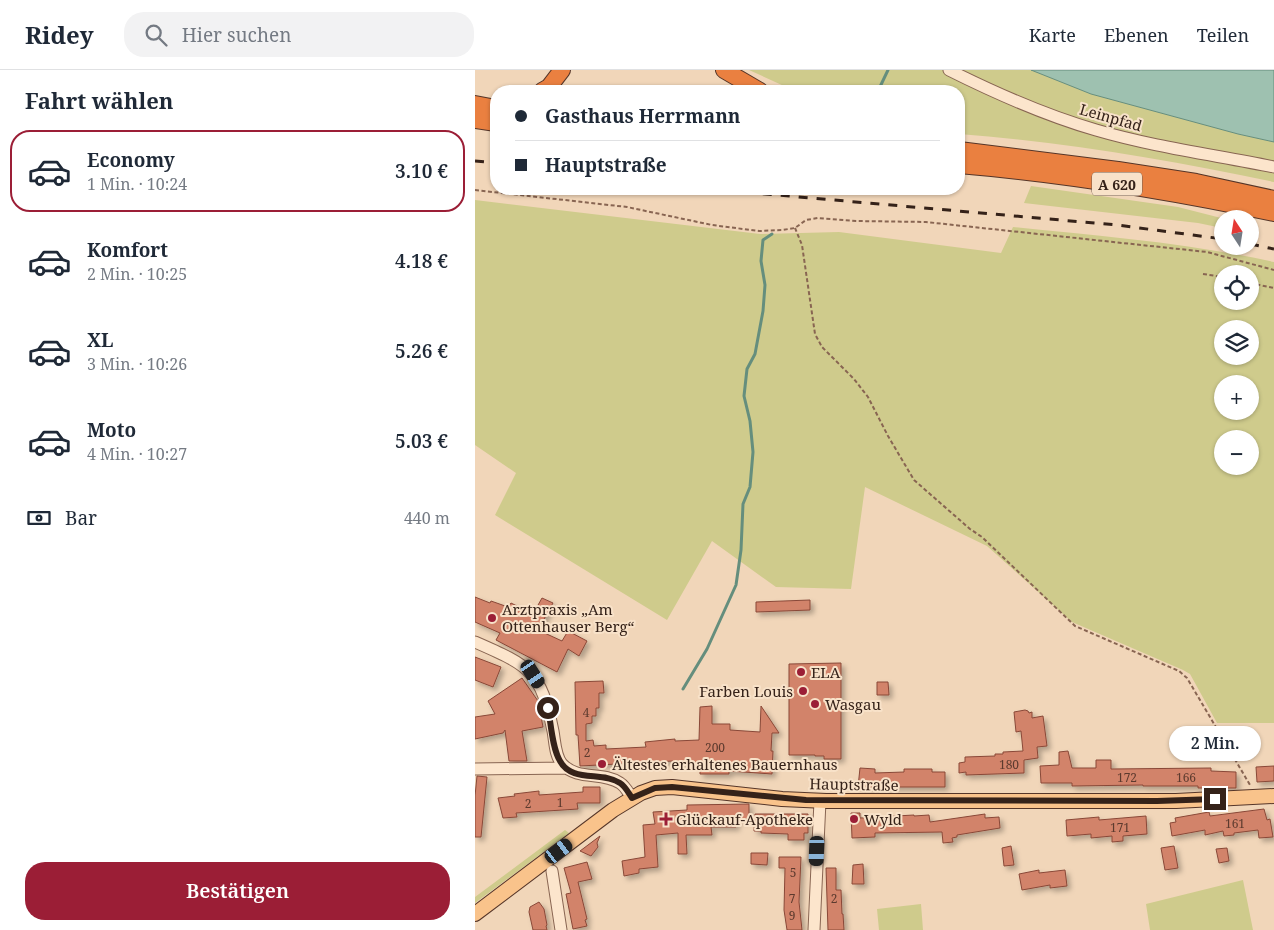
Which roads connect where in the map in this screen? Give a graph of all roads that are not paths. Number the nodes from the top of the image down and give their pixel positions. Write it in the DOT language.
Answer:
graph roads {
  1 [pos="562,70"];
  2 [pos="723,70"];
  3 [pos="949,70"];
  4 [pos="551,85"];
  5 [pos="750,85"];
  6 [pos="490,103"];
  7 [pos="475,104"];
  8 [pos="490,107"];
  9 [pos="965,151"];
  10 [pos="965,166"];
  11 [pos="1274,167"];
  12 [pos="1274,199"];
  13 [pos="1274,213"];
  14 [pos="475,642"];
  15 [pos="566,768"];
  16 [pos="475,769"];
  17 [pos="1274,796"];
  18 [pos="632,798"];
  19 [pos="820,801"];
  20 [pos="551,871"];
  21 [pos="475,914"];
  22 [pos="561,930"];
  23 [pos="815,930"];
  1 -- 4 [label="highway"];
  2 -- 5 [label="highway"];
  3 -- 11 [label="street, Leinpfad"];
  6 -- 7 [label="highway"];
  7 -- 8 [label="highway"];
  9 -- 12 [label="highway, A 620"];
  10 -- 13 [label="highway, A 620"];
  14 -- 15 [label="street"];
  15 -- 16 [label="street"];
  15 -- 18 [label="street"];
  17 -- 19 [label="main road, Hauptstraße"];
  18 -- 19 [label="main road, Hauptstraße"];
  18 -- 21 [label="main road, Hauptstraße"];
  19 -- 23 [label="street"];
  20 -- 22 [label="street"];
}
